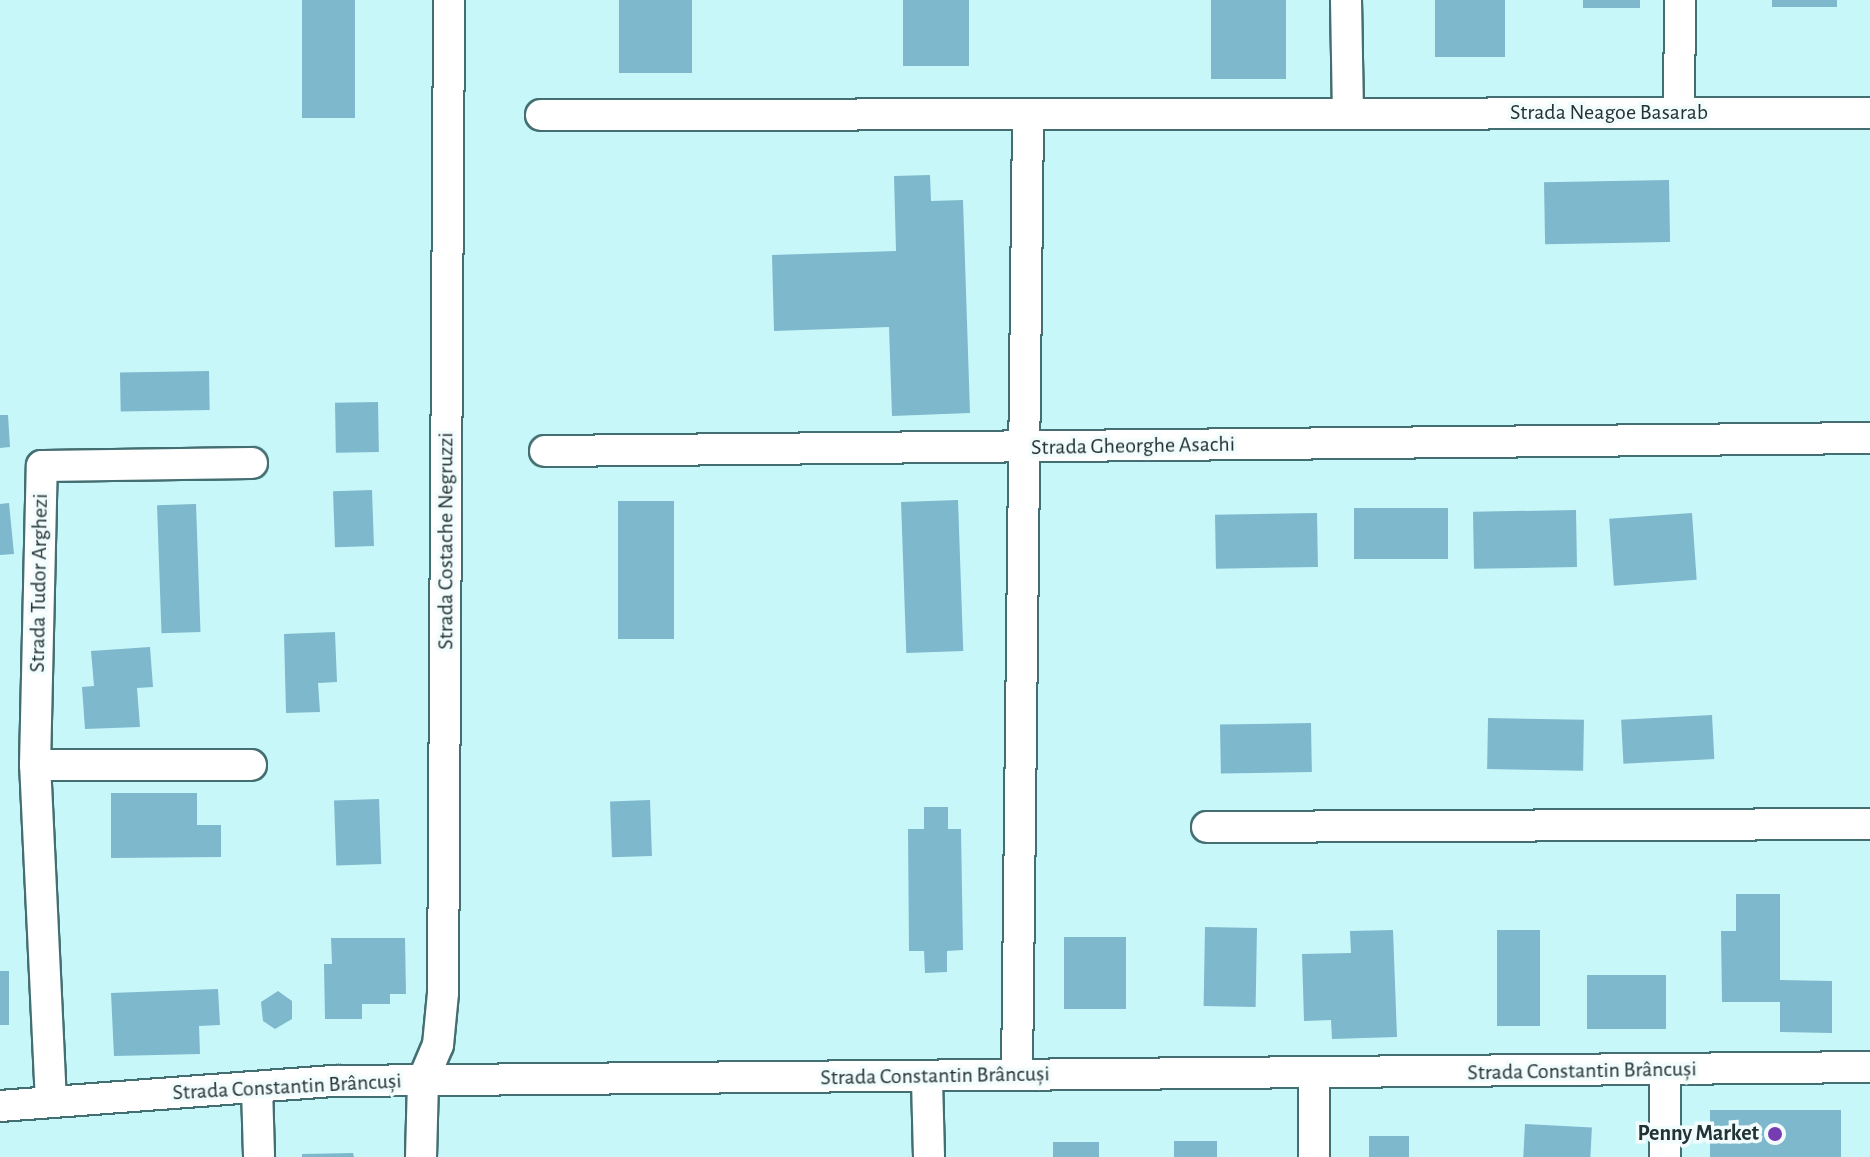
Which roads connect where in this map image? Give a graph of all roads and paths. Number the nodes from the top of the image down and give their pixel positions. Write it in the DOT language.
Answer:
graph roads {
  1 [pos="449,0"];
  2 [pos="1346,0"];
  3 [pos="1680,0"];
  4 [pos="1348,113"];
  5 [pos="1679,113"];
  6 [pos="1870,113"];
  7 [pos="541,115"];
  8 [pos="1028,115"];
  9 [pos="1870,438"];
  10 [pos="1023,444"];
  11 [pos="545,451"];
  12 [pos="252,463"];
  13 [pos="35,765"];
  14 [pos="251,765"];
  15 [pos="1870,824"];
  16 [pos="1207,827"];
  17 [pos="1870,1067"];
  18 [pos="1665,1070"];
  19 [pos="1314,1073"];
  20 [pos="1017,1074"];
  21 [pos="423,1080"];
  22 [pos="927,1080"];
  23 [pos="257,1088"];
  24 [pos="51,1102"];
  25 [pos="0,1106"];
  26 [pos="259,1157"];
  27 [pos="421,1157"];
  28 [pos="929,1157"];
  29 [pos="1314,1157"];
  30 [pos="1665,1157"];
  1 -- 21 [label="street, Strada Costache Negruzzi"];
  2 -- 4 [label="street"];
  3 -- 5 [label="street"];
  4 -- 5 [label="street, Strada Neagoe Basarab"];
  4 -- 8 [label="street, Strada Neagoe Basarab"];
  5 -- 6 [label="street, Strada Neagoe Basarab"];
  7 -- 8 [label="street, Strada Neagoe Basarab"];
  8 -- 10 [label="street"];
  9 -- 10 [label="street, Strada Gheorghe Asachi"];
  10 -- 11 [label="street"];
  10 -- 20 [label="street, Strada Gheorghe Asachi"];
  12 -- 13 [label="street, Strada Tudor Arghezi"];
  13 -- 14 [label="street"];
  13 -- 24 [label="street, Strada Tudor Arghezi"];
  15 -- 16 [label="street"];
  17 -- 18 [label="street, Strada Constantin Brâncuși"];
  18 -- 19 [label="street, Strada Constantin Brâncuși"];
  18 -- 30 [label="street"];
  19 -- 20 [label="street, Strada Constantin Brâncuși"];
  19 -- 29 [label="street"];
  20 -- 22 [label="street, Strada Constantin Brâncuși"];
  21 -- 22 [label="street, Strada Constantin Brâncuși"];
  21 -- 23 [label="street, Strada Constantin Brâncuși"];
  21 -- 27 [label="street"];
  22 -- 28 [label="street"];
  23 -- 24 [label="street, Strada Constantin Brâncuși"];
  23 -- 26 [label="street"];
  24 -- 25 [label="street, Strada Constantin Brâncuși"];
}
